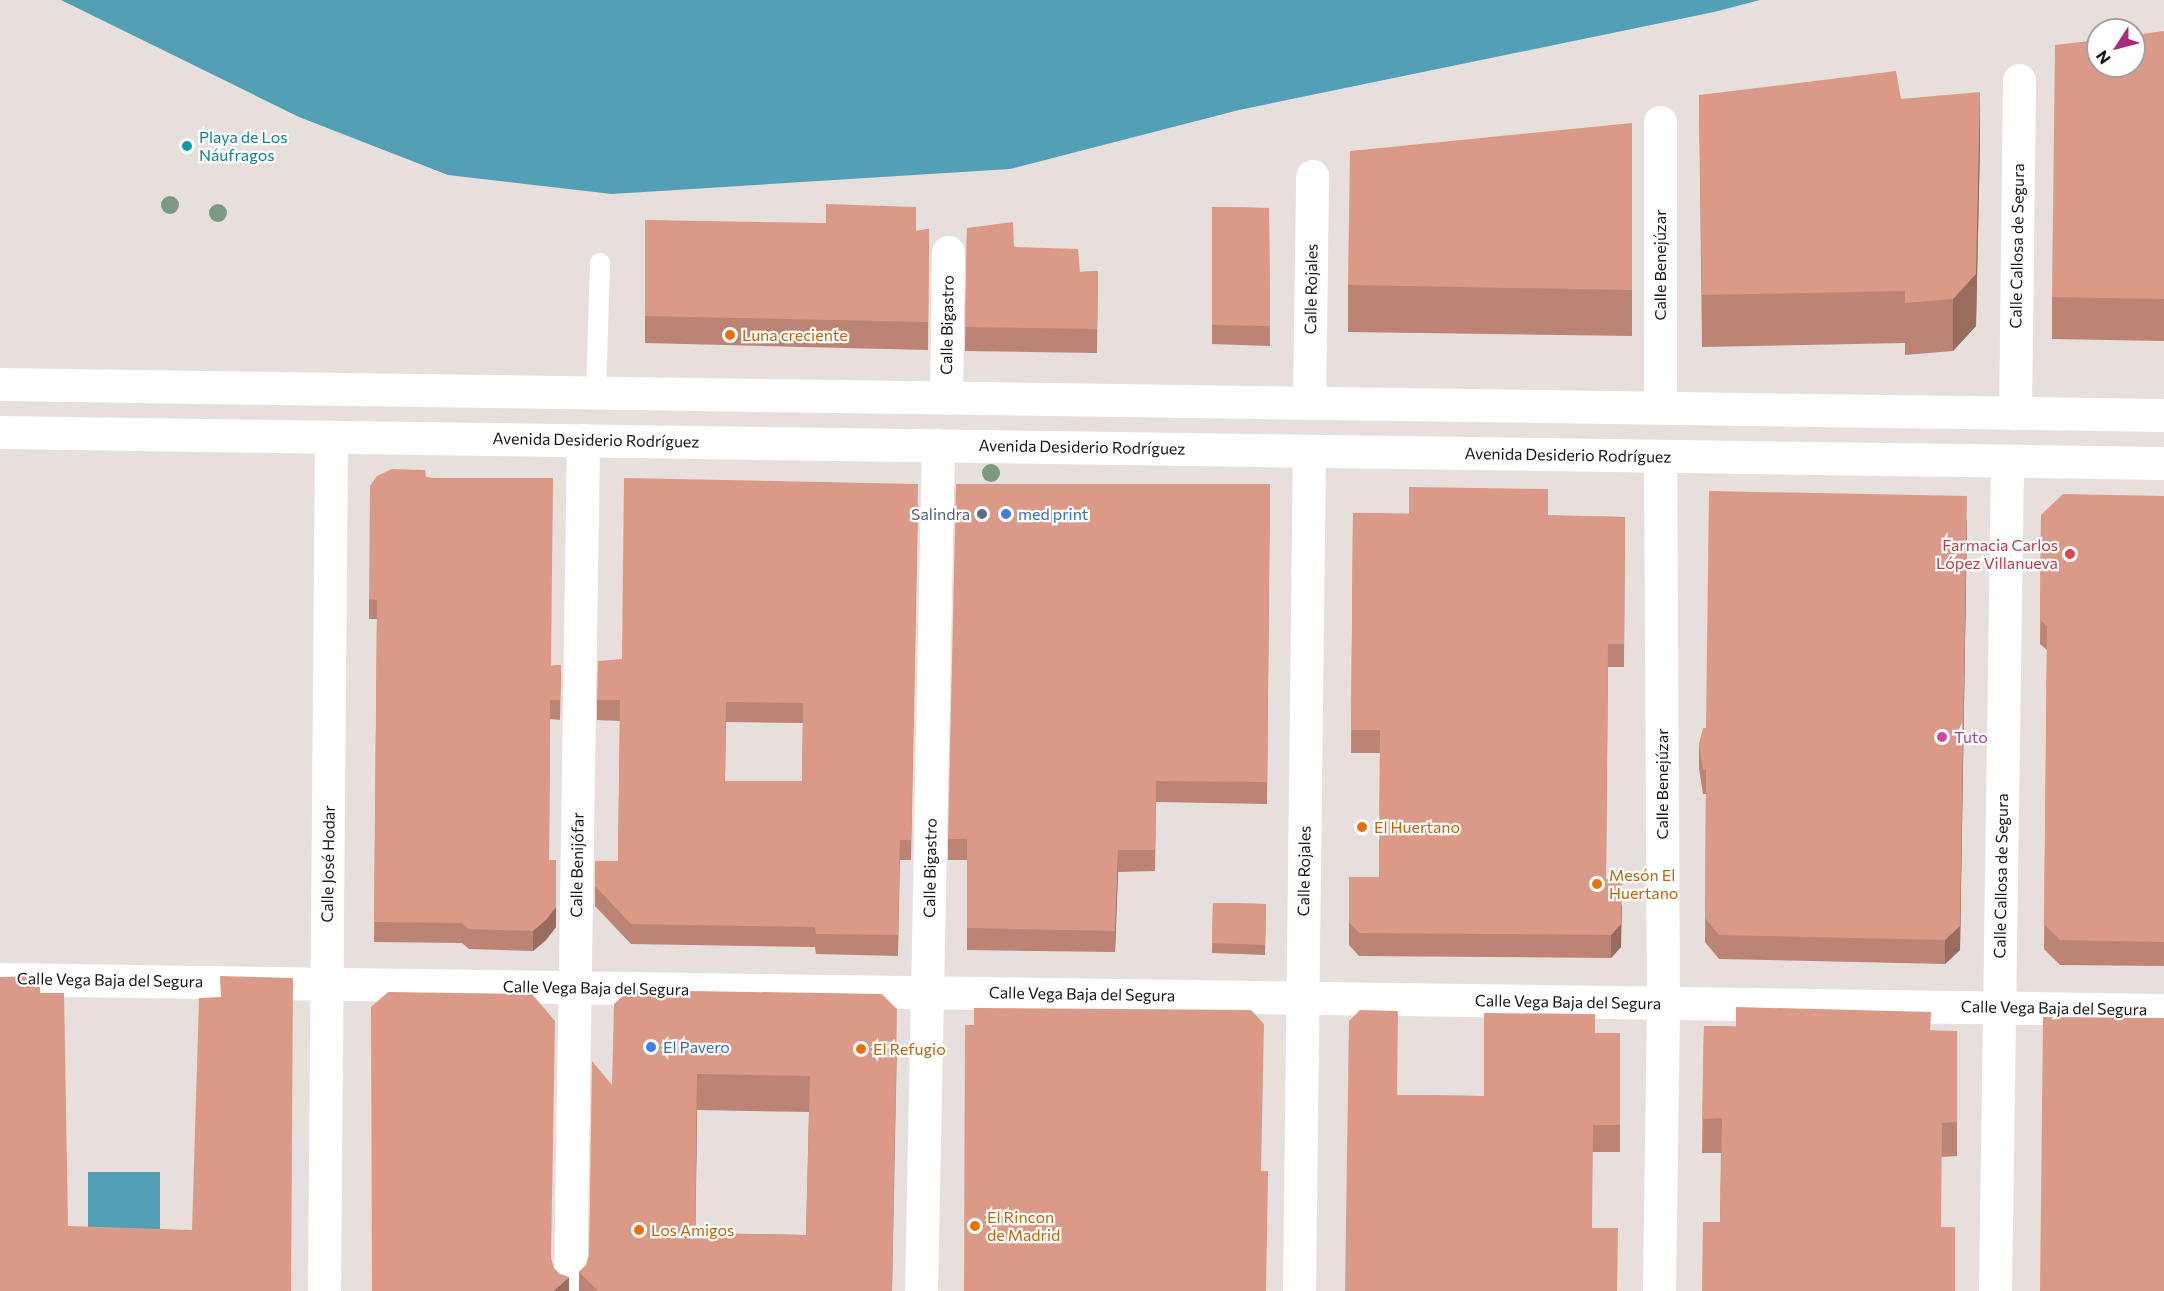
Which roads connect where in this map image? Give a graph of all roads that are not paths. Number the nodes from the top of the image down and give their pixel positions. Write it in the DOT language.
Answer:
graph roads {
  1 [pos="2019,80"];
  2 [pos="1660,122"];
  3 [pos="1312,176"];
  4 [pos="948,252"];
  5 [pos="600,263"];
  6 [pos="0,384"];
  7 [pos="596,392"];
  8 [pos="946,398"];
  9 [pos="1310,403"];
  10 [pos="1660,408"];
  11 [pos="2015,412"];
  12 [pos="2164,415"];
  13 [pos="0,432"];
  14 [pos="332,436"];
  15 [pos="583,440"];
  16 [pos="938,445"];
  17 [pos="1309,451"];
  18 [pos="1660,456"];
  19 [pos="2007,461"];
  20 [pos="2164,463"];
  21 [pos="0,979"];
  22 [pos="327,984"];
  23 [pos="575,987"];
  24 [pos="927,992"];
  25 [pos="1303,998"];
  26 [pos="1663,1003"];
  27 [pos="1999,1008"];
  28 [pos="2164,1010"];
  29 [pos="324,1291"];
  30 [pos="570,1291"];
  31 [pos="921,1291"];
  32 [pos="1299,1291"];
  33 [pos="1659,1291"];
  34 [pos="1995,1291"];
  1 -- 11 [label="street, Calle Callosa de Segura"];
  2 -- 10 [label="street, Calle Benejúzar"];
  3 -- 9 [label="street, Calle Rojales"];
  4 -- 8 [label="street, Calle Bigastro"];
  5 -- 7 [label="lane"];
  6 -- 7 [label="street"];
  7 -- 8 [label="street"];
  8 -- 9 [label="street"];
  9 -- 10 [label="street"];
  10 -- 11 [label="street"];
  11 -- 12 [label="street"];
  13 -- 14 [label="street, Avenida Desiderio Rodríguez"];
  14 -- 15 [label="street, Avenida Desiderio Rodríguez"];
  14 -- 22 [label="street, Calle José Hodar"];
  15 -- 16 [label="street, Avenida Desiderio Rodríguez"];
  15 -- 23 [label="street, Calle Benijófar"];
  16 -- 17 [label="street, Avenida Desiderio Rodríguez"];
  16 -- 24 [label="street, Calle Bigastro"];
  17 -- 18 [label="street, Avenida Desiderio Rodríguez"];
  17 -- 25 [label="street, Calle Rojales"];
  18 -- 19 [label="street, Avenida Desiderio Rodríguez"];
  18 -- 26 [label="street, Calle Benejúzar"];
  19 -- 20 [label="street, Avenida Desiderio Rodríguez"];
  19 -- 27 [label="street, Calle Callosa de Segura"];
  21 -- 22 [label="street, Calle Vega Baja del Segura"];
  22 -- 23 [label="street, Calle Vega Baja del Segura"];
  22 -- 29 [label="street, Calle José Hodar"];
  23 -- 24 [label="street, Calle Vega Baja del Segura"];
  23 -- 30 [label="street, Calle Benijófar"];
  24 -- 25 [label="street, Calle Vega Baja del Segura"];
  24 -- 31 [label="street, Calle Bigastro"];
  25 -- 26 [label="street, Calle Vega Baja del Segura"];
  25 -- 32 [label="street, Calle Rojales"];
  26 -- 27 [label="street, Calle Vega Baja del Segura"];
  26 -- 33 [label="street, Calle Benejúzar"];
  27 -- 28 [label="street, Calle Vega Baja del Segura"];
  27 -- 34 [label="street, Calle Callosa de Segura"];
}
